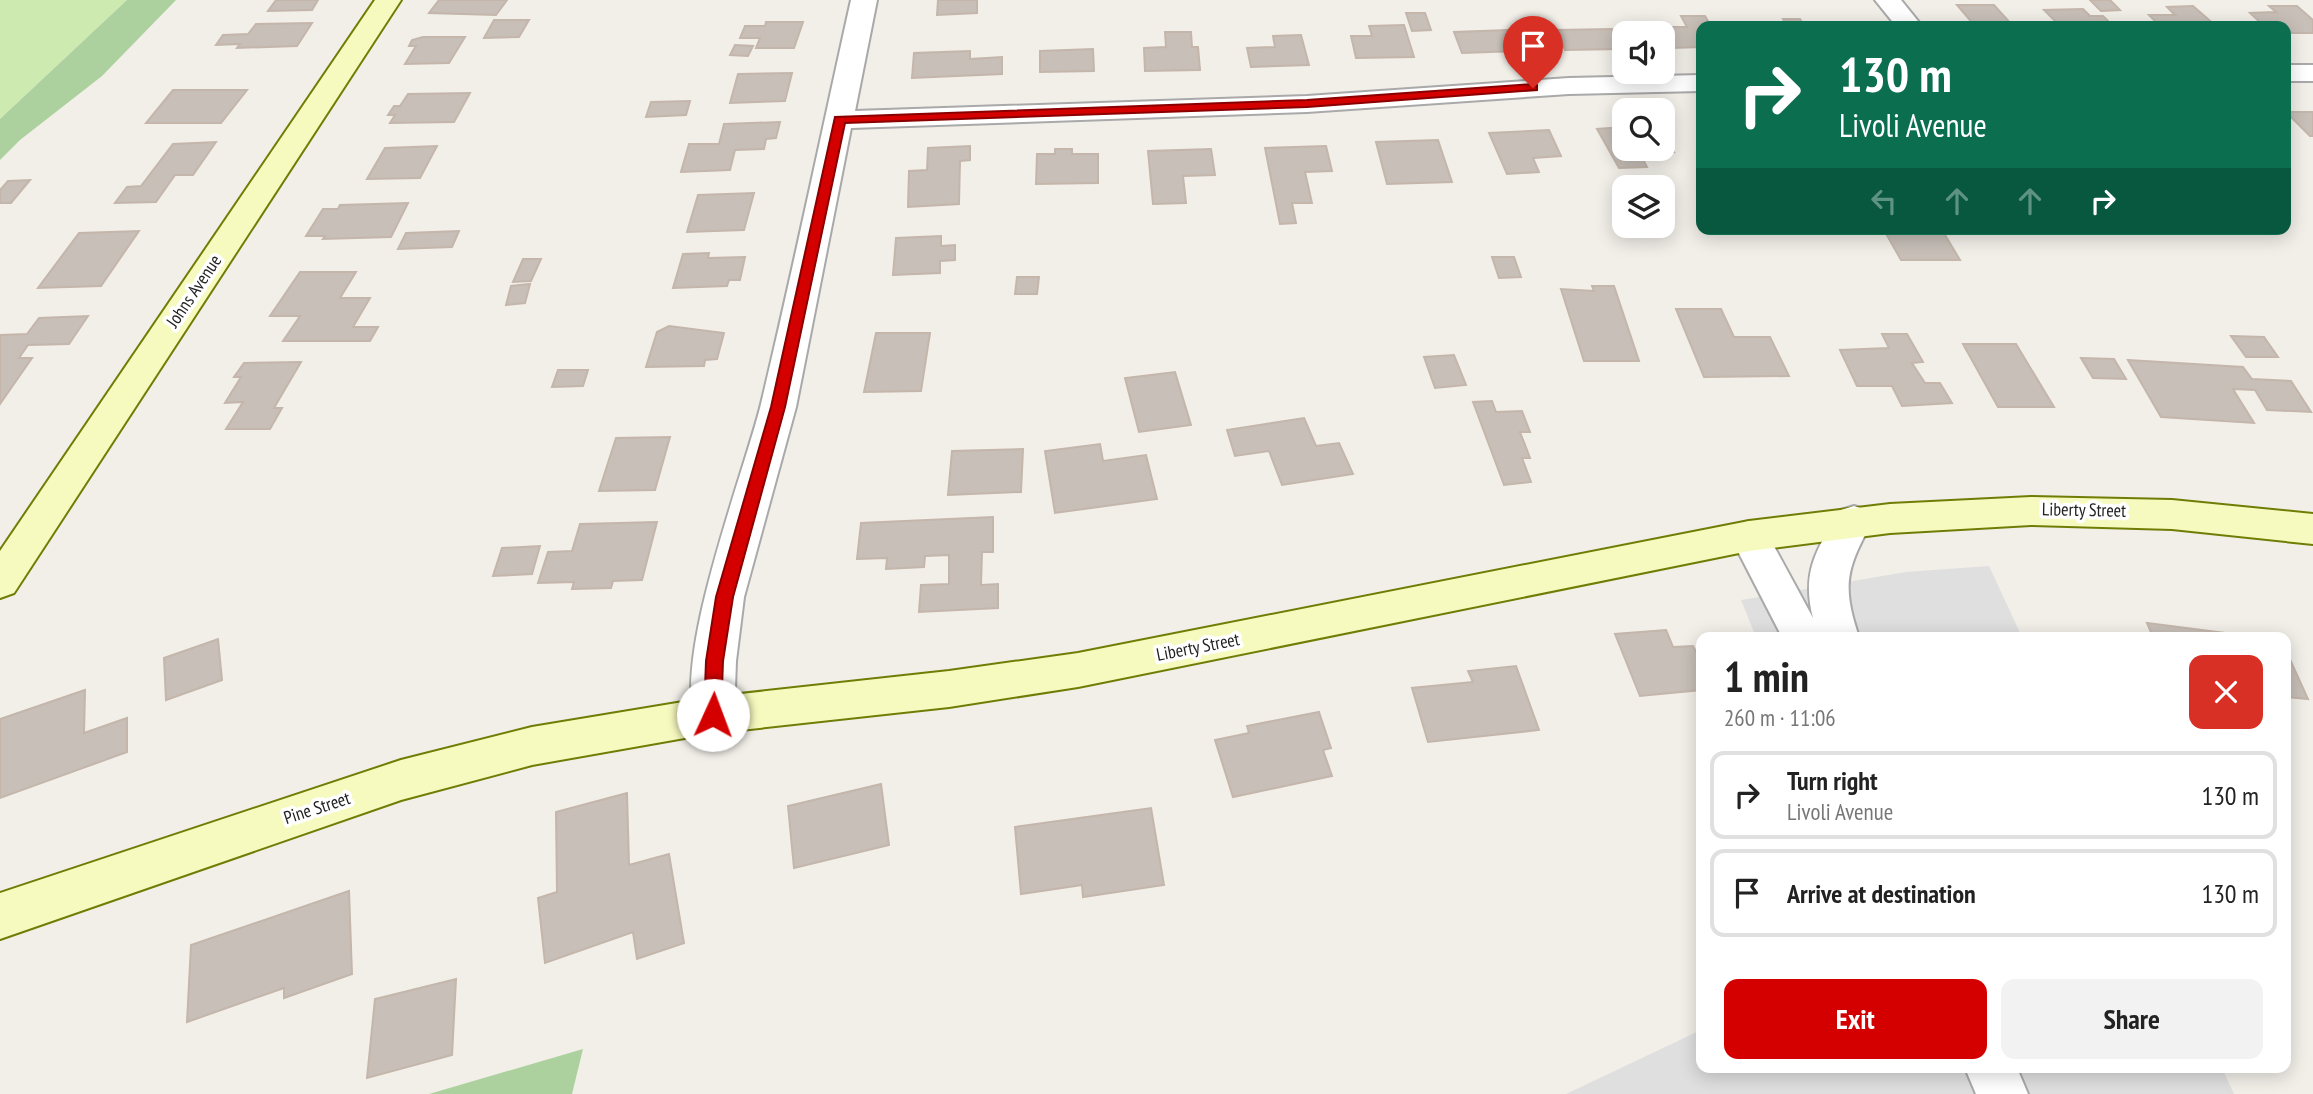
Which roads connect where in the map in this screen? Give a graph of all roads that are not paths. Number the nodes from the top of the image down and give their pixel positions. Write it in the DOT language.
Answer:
graph roads {
  1 [pos="388,0"];
  2 [pos="864,0"];
  3 [pos="1888,0"];
  4 [pos="1905,21"];
  5 [pos="2313,73"];
  6 [pos="2291,74"];
  7 [pos="1696,83"];
  8 [pos="839,120"];
  9 [pos="1854,520"];
  10 [pos="2313,529"];
  11 [pos="1749,536"];
  12 [pos="0,582"];
  13 [pos="1817,627"];
  14 [pos="713,715"];
  15 [pos="641,726"];
  16 [pos="0,916"];
  17 [pos="1993,1073"];
  18 [pos="2002,1094"];
  1 -- 12 [label="main road, Johns Avenue"];
  2 -- 8 [label="street"];
  3 -- 4 [label="street"];
  5 -- 6 [label="street"];
  7 -- 8 [label="street"];
  8 -- 14 [label="street"];
  9 -- 10 [label="main road, Liberty Street"];
  9 -- 11 [label="main road, Liberty Street"];
  9 -- 13 [label="street"];
  11 -- 13 [label="street"];
  11 -- 14 [label="main road, Liberty Street"];
  14 -- 15 [label="main road, Liberty Street"];
  15 -- 16 [label="main road, Pine Street"];
  17 -- 18 [label="street"];
}
